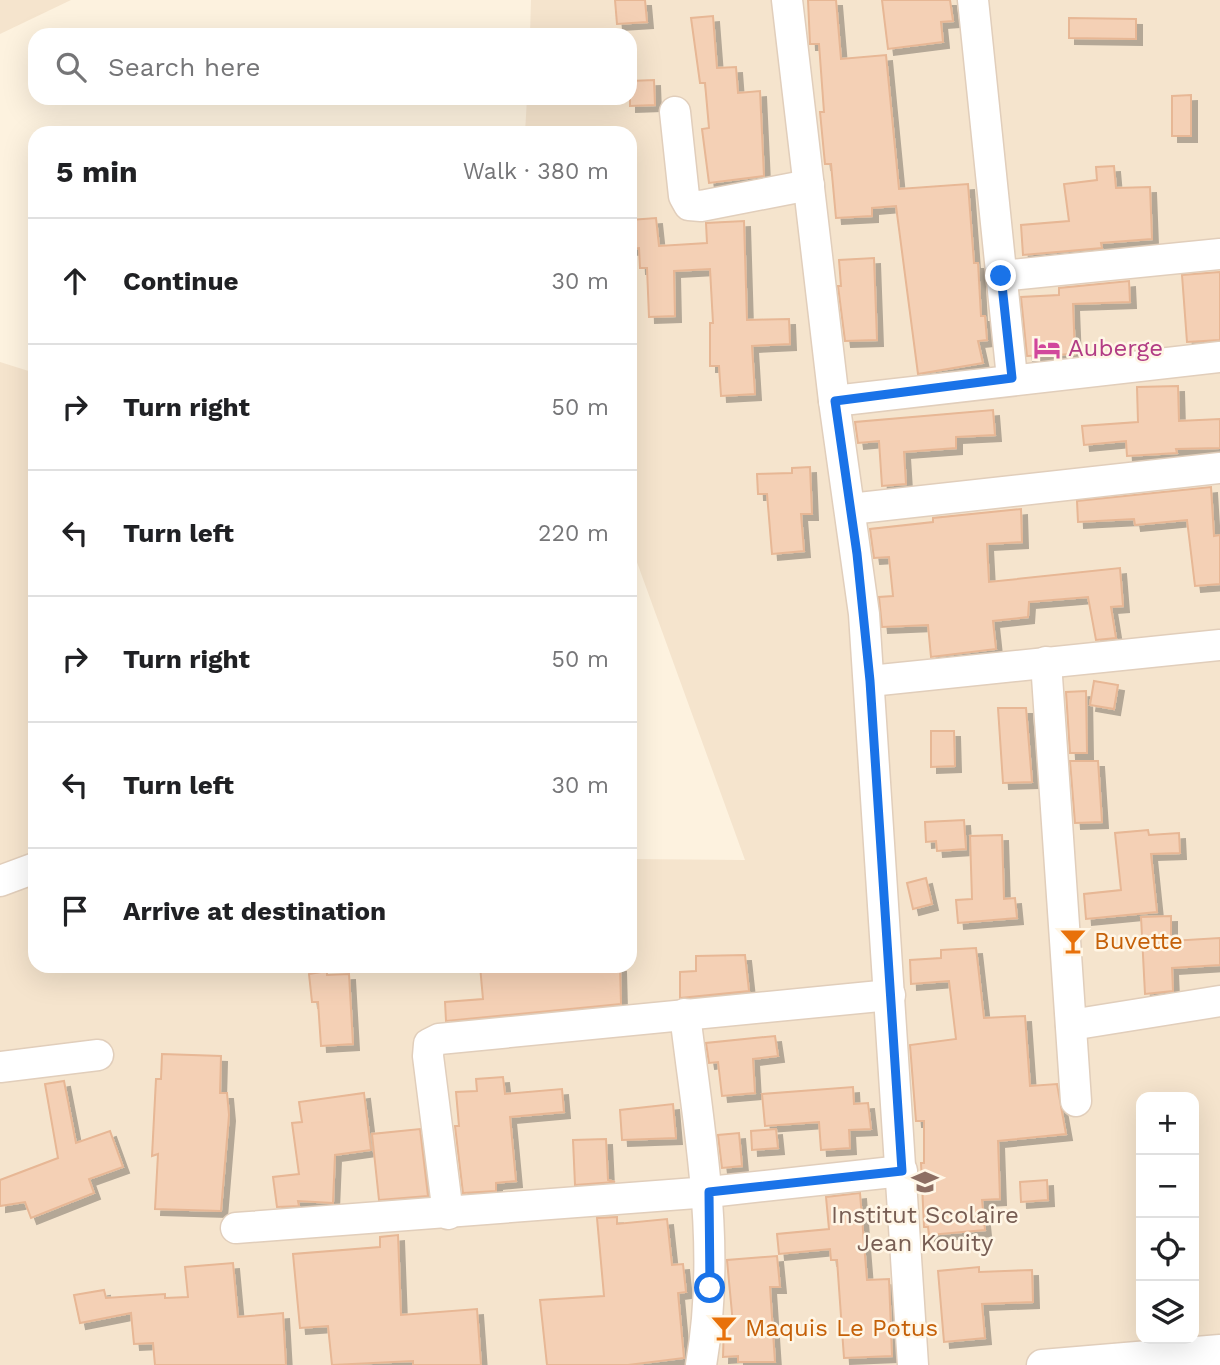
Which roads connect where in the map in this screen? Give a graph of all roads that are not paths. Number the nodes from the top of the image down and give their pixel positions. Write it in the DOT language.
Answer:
graph roads {
  1 [pos="787,0"];
  2 [pos="973,0"];
  3 [pos="675,112"];
  4 [pos="809,185"];
  5 [pos="1220,254"];
  6 [pos="1001,276"];
  7 [pos="1220,357"];
  8 [pos="1012,378"];
  9 [pos="835,401"];
  10 [pos="1220,468"];
  11 [pos="850,509"];
  12 [pos="1220,645"];
  13 [pos="1046,662"];
  14 [pos="870,681"];
  15 [pos="28,871"];
  16 [pos="0,881"];
  17 [pos="890,995"];
  18 [pos="1220,1001"];
  19 [pos="685,1014"];
  20 [pos="1070,1025"];
  21 [pos="98,1055"];
  22 [pos="0,1067"];
  23 [pos="1076,1101"];
  24 [pos="902,1171"];
  25 [pos="709,1192"];
  26 [pos="448,1214"];
  27 [pos="236,1228"];
  28 [pos="1220,1350"];
  29 [pos="701,1365"];
  30 [pos="913,1365"];
  31 [pos="1042,1365"];
  1 -- 4 [label="street"];
  2 -- 6 [label="street"];
  3 -- 4 [label="street"];
  4 -- 9 [label="street"];
  5 -- 6 [label="street"];
  6 -- 8 [label="street"];
  7 -- 8 [label="street"];
  8 -- 9 [label="street"];
  9 -- 11 [label="street"];
  10 -- 11 [label="street"];
  11 -- 14 [label="street"];
  12 -- 13 [label="street"];
  13 -- 14 [label="street"];
  13 -- 20 [label="street"];
  14 -- 17 [label="street"];
  15 -- 16 [label="street"];
  17 -- 19 [label="street"];
  17 -- 24 [label="street"];
  18 -- 20 [label="street"];
  19 -- 25 [label="street"];
  19 -- 26 [label="street"];
  20 -- 23 [label="street"];
  21 -- 22 [label="street"];
  24 -- 25 [label="street"];
  24 -- 30 [label="street"];
  25 -- 26 [label="street"];
  25 -- 29 [label="street"];
  26 -- 27 [label="street"];
  28 -- 31 [label="street"];
}
